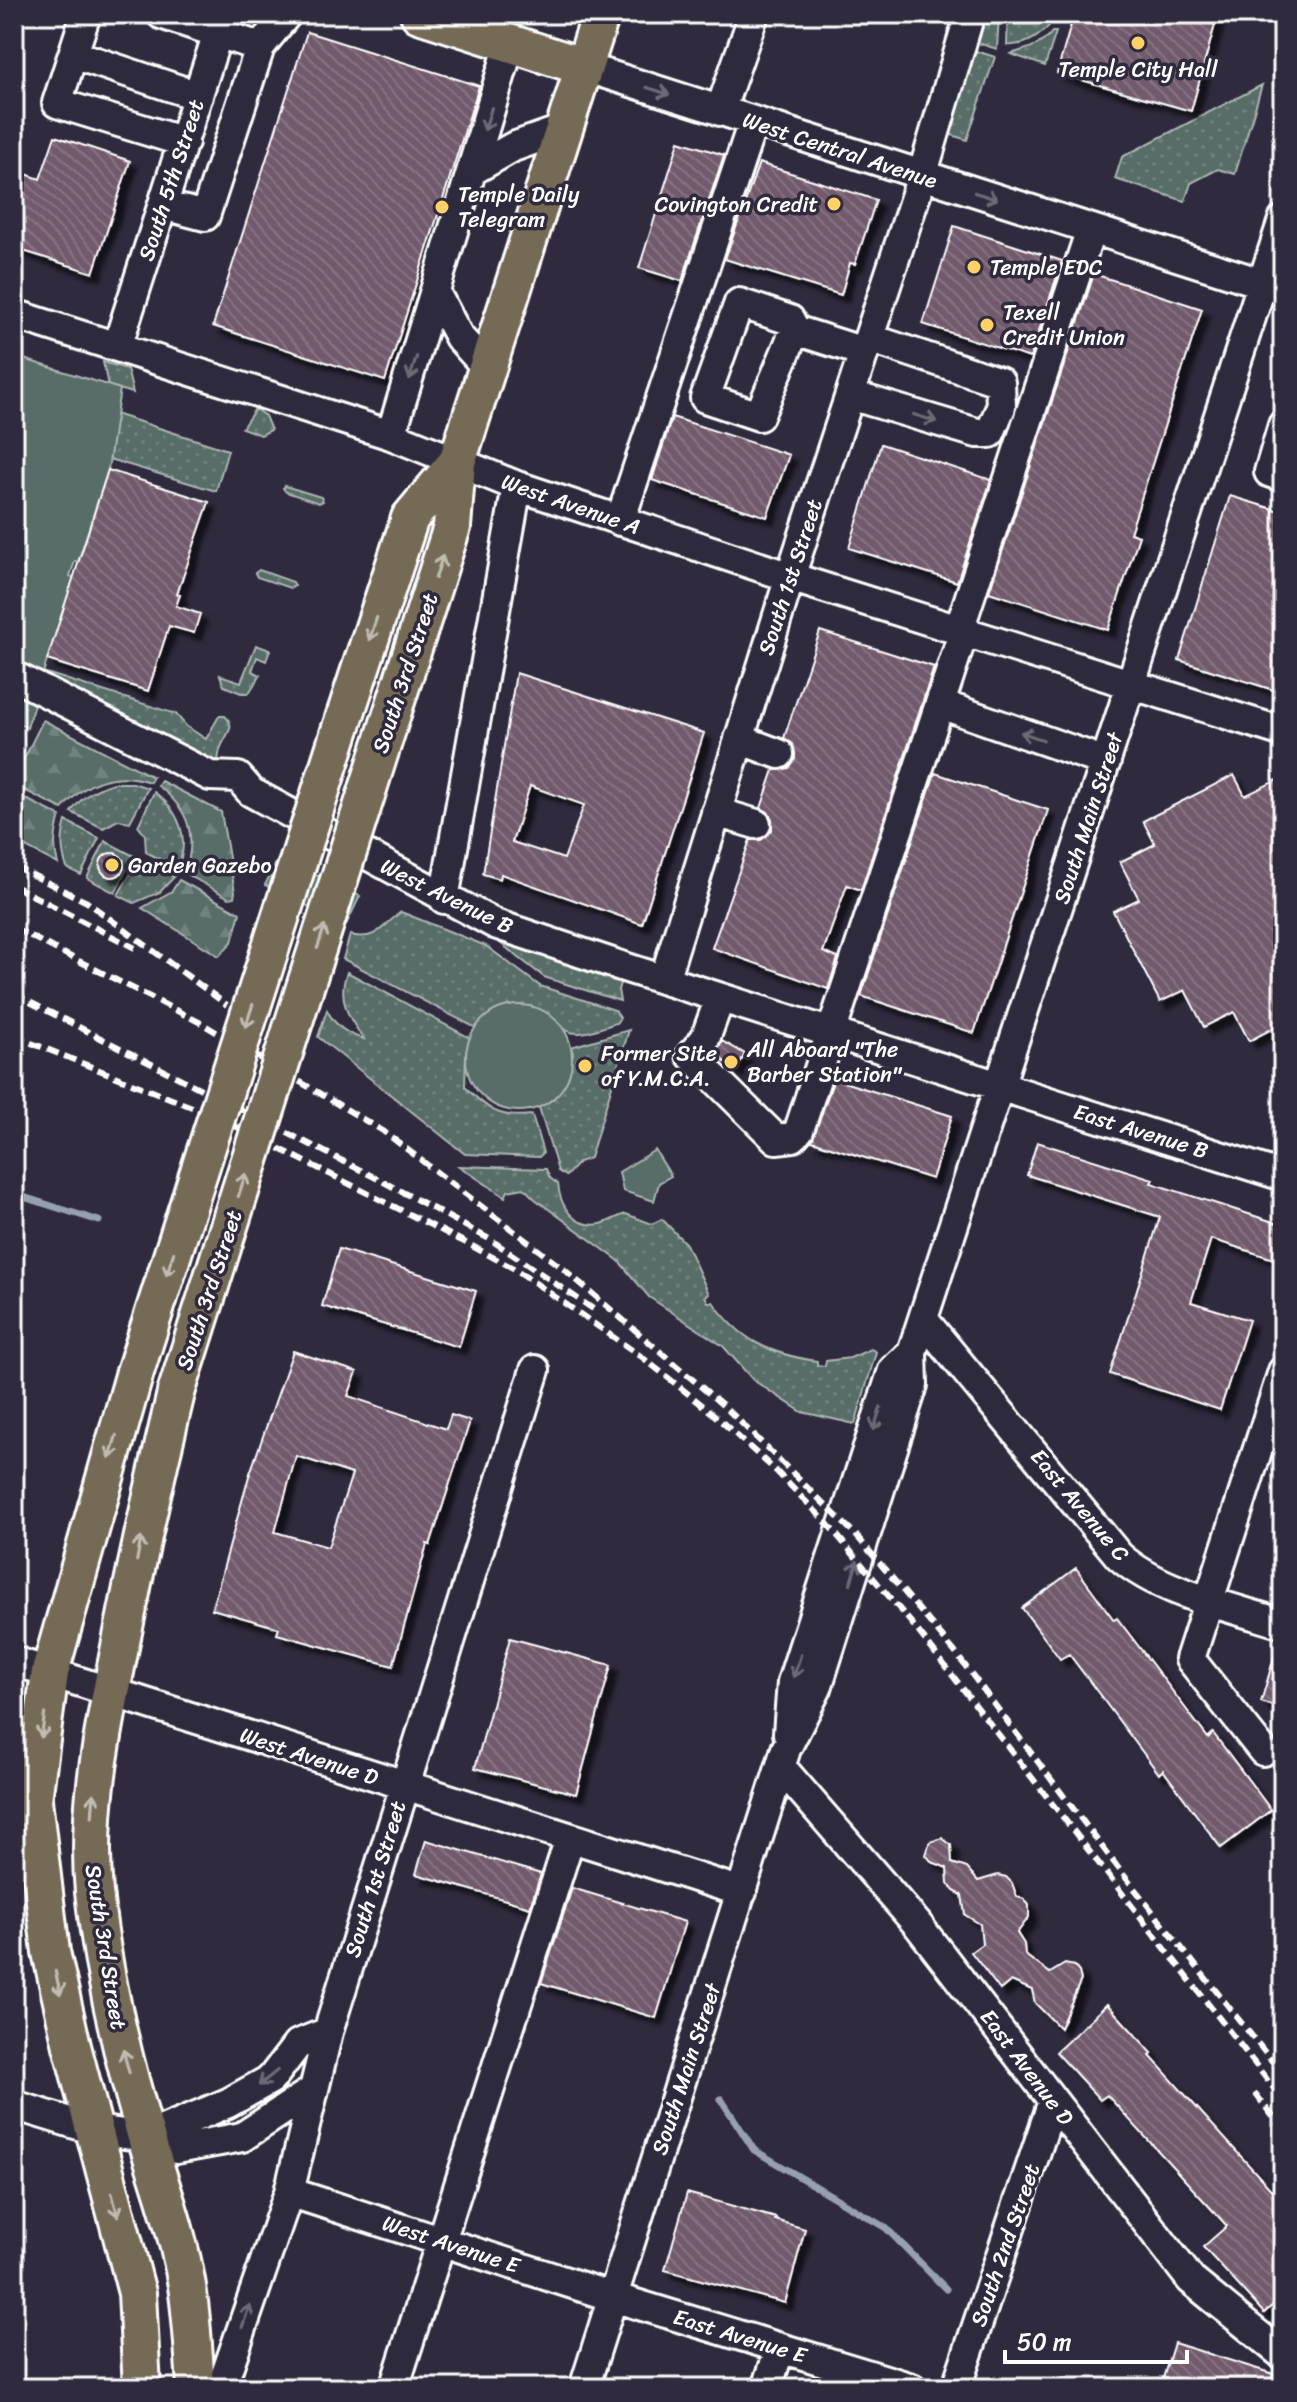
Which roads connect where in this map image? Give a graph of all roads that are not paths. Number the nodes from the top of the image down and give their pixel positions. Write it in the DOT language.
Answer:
graph roads {
  1 [pos="86,14"];
  2 [pos="161,14"];
  3 [pos="287,14"];
  4 [pos="419,14"];
  5 [pos="601,14"];
  6 [pos="754,14"];
  7 [pos="970,14"];
  8 [pos="221,24"];
  9 [pos="510,44"];
  10 [pos="260,47"];
  11 [pos="73,54"];
  12 [pos="584,67"];
  13 [pos="198,96"];
  14 [pos="720,111"];
  15 [pos="753,122"];
  16 [pos="564,129"];
  17 [pos="184,142"];
  18 [pos="473,170"];
  19 [pos="922,176"];
  20 [pos="163,205"];
  21 [pos="1283,220"];
  22 [pos="1091,229"];
  23 [pos="1273,286"];
  24 [pos="436,294"];
  25 [pos="14,314"];
  26 [pos="795,330"];
  27 [pos="866,345"];
  28 [pos="117,347"];
  29 [pos="488,369"];
  30 [pos="850,395"];
  31 [pos="1283,425"];
  32 [pos="391,435"];
  33 [pos="457,462"];
  34 [pos="1283,477"];
  35 [pos="517,486"];
  36 [pos="620,521"];
  37 [pos="790,577"];
  38 [pos="961,631"];
  39 [pos="14,676"];
  40 [pos="1132,683"];
  41 [pos="940,704"];
  42 [pos="1283,732"];
  43 [pos="739,739"];
  44 [pos="779,754"];
  45 [pos="1106,762"];
  46 [pos="716,812"];
  47 [pos="756,824"];
  48 [pos="444,899"];
  49 [pos="664,980"];
  50 [pos="720,998"];
  51 [pos="831,1033"];
  52 [pos="1000,1086"];
  53 [pos="1283,1176"];
  54 [pos="923,1319"];
  55 [pos="535,1370"];
  56 [pos="1283,1371"];
  57 [pos="1208,1599"];
  58 [pos="1283,1624"];
  59 [pos="14,1661"];
  60 [pos="50,1672"];
  61 [pos="111,1692"];
  62 [pos="1263,1751"];
  63 [pos="783,1758"];
  64 [pos="404,1787"];
  65 [pos="23,1814"];
  66 [pos="570,1838"];
  67 [pos="742,1892"];
  68 [pos="328,2032"];
  69 [pos="312,2091"];
  70 [pos="1053,2101"];
  71 [pos="14,2105"];
  72 [pos="95,2130"];
  73 [pos="146,2137"];
  74 [pos="289,2192"];
  75 [pos="441,2241"];
  76 [pos="613,2297"];
  77 [pos="780,2348"];
  78 [pos="1283,2355"];
  79 [pos="142,2388"];
  80 [pos="196,2388"];
  81 [pos="218,2388"];
  82 [pos="394,2388"];
  83 [pos="584,2388"];
  84 [pos="767,2388"];
  85 [pos="912,2388"];
  86 [pos="956,2388"];
  1 -- 11 [label="street"];
  2 -- 8 [label="street"];
  3 -- 10 [label="street"];
  4 -- 9 [label="main road, West Central Avenue"];
  5 -- 12 [label="main road, South 3rd Street"];
  6 -- 14 [label="street"];
  7 -- 19 [label="street, South 1st Street"];
  8 -- 10 [label="street"];
  8 -- 13 [label="street, South 5th Street"];
  9 -- 12 [label="main road, West Central Avenue"];
  9 -- 18 [label="street, one-way"];
  10 -- 20 [label="street"];
  11 -- 13 [label="street"];
  11 -- 17 [label="street"];
  12 -- 14 [label="street, West Central Avenue, one-way"];
  12 -- 16 [label="main road, South 3rd Street"];
  13 -- 17 [label="street, South 5th Street"];
  14 -- 15 [label="street, West Central Avenue"];
  15 -- 19 [label="street, West Central Avenue"];
  15 -- 36 [label="street"];
  16 -- 18 [label="street"];
  16 -- 29 [label="main road, South 3rd Street"];
  17 -- 20 [label="street, South 5th Street"];
  18 -- 24 [label="street"];
  19 -- 22 [label="street, West Central Avenue, one-way"];
  19 -- 27 [label="street, South 1st Street"];
  20 -- 28 [label="street, South 5th Street"];
  21 -- 23 [label="street, South Main Street"];
  22 -- 23 [label="street, West Central Avenue"];
  22 -- 38 [label="street"];
  23 -- 40 [label="street, South Main Street"];
  24 -- 29 [label="street"];
  24 -- 32 [label="street, one-way"];
  25 -- 28 [label="street, West Avenue A"];
  26 -- 27 [label="street"];
  27 -- 30 [label="street, South 1st Street"];
  30 -- 27 [label="street, one-way"];
  28 -- 32 [label="street, West Avenue A"];
  29 -- 33 [label="main road, South 3rd Street"];
  30 -- 37 [label="street, South 1st Street"];
  31 -- 34 [label="street"];
  32 -- 33 [label="street, West Avenue A"];
  33 -- 35 [label="street, West Avenue A"];
  33 -- 60 [label="main road, South 3rd Street, one-way, bridge"];
  61 -- 33 [label="main road, South 3rd Street, one-way, bridge"];
  35 -- 36 [label="street, West Avenue A"];
  35 -- 48 [label="street"];
  36 -- 37 [label="street, West Avenue A"];
  37 -- 38 [label="street, West Avenue A"];
  37 -- 43 [label="street, South 1st Street"];
  38 -- 40 [label="street, West Avenue A"];
  38 -- 41 [label="street"];
  39 -- 48 [label="street, West Avenue B"];
  40 -- 42 [label="street, West Avenue A"];
  40 -- 45 [label="street, South Main Street"];
  45 -- 41 [label="street, one-way"];
  41 -- 51 [label="street"];
  43 -- 44 [label="street"];
  43 -- 46 [label="street, South 1st Street"];
  45 -- 52 [label="street, South Main Street"];
  46 -- 47 [label="street"];
  46 -- 49 [label="street, South 1st Street"];
  48 -- 49 [label="street, West Avenue B"];
  49 -- 50 [label="street, West Avenue B"];
  50 -- 51 [label="street, West Avenue B"];
  50 -- 51 [label="street"];
  51 -- 52 [label="street, West Avenue B"];
  52 -- 53 [label="street, East Avenue B"];
  52 -- 54 [label="street, South Main Street"];
  54 -- 57 [label="street, East Avenue C"];
  54 -- 63 [label="street, South Main Street"];
  55 -- 64 [label="street, South 1st Street"];
  56 -- 57 [label="street"];
  57 -- 58 [label="street, East Avenue C"];
  57 -- 62 [label="street"];
  59 -- 60 [label="street, West Avenue D"];
  60 -- 61 [label="street, West Avenue D"];
  60 -- 65 [label="main road, South 3rd Street, one-way"];
  61 -- 64 [label="street, West Avenue D"];
  73 -- 61 [label="main road, South 3rd Street, one-way"];
  63 -- 67 [label="street, South Main Street"];
  63 -- 70 [label="street, East Avenue D"];
  64 -- 66 [label="street, West Avenue D"];
  64 -- 68 [label="street, South 1st Street"];
  65 -- 72 [label="main road, South 3rd Street, one-way"];
  66 -- 67 [label="street, West Avenue D"];
  66 -- 75 [label="street"];
  67 -- 76 [label="street, South Main Street"];
  68 -- 69 [label="street, South 1st Street"];
  68 -- 73 [label="street, one-way"];
  69 -- 73 [label="street"];
  69 -- 74 [label="street, South 1st Street"];
  70 -- 78 [label="street, East Avenue D"];
  70 -- 86 [label="street, South 2nd Street"];
  71 -- 72 [label="street"];
  72 -- 73 [label="street"];
  72 -- 79 [label="main road, one-way"];
  73 -- 80 [label="main road"];
  74 -- 75 [label="street, West Avenue E"];
  81 -- 74 [label="street, South 1st Street, one-way"];
  75 -- 76 [label="street, West Avenue E"];
  75 -- 82 [label="street"];
  76 -- 77 [label="street, East Avenue E"];
  76 -- 83 [label="street, South Main Street"];
  77 -- 84 [label="street"];
  77 -- 85 [label="street, East Avenue E"];
}
